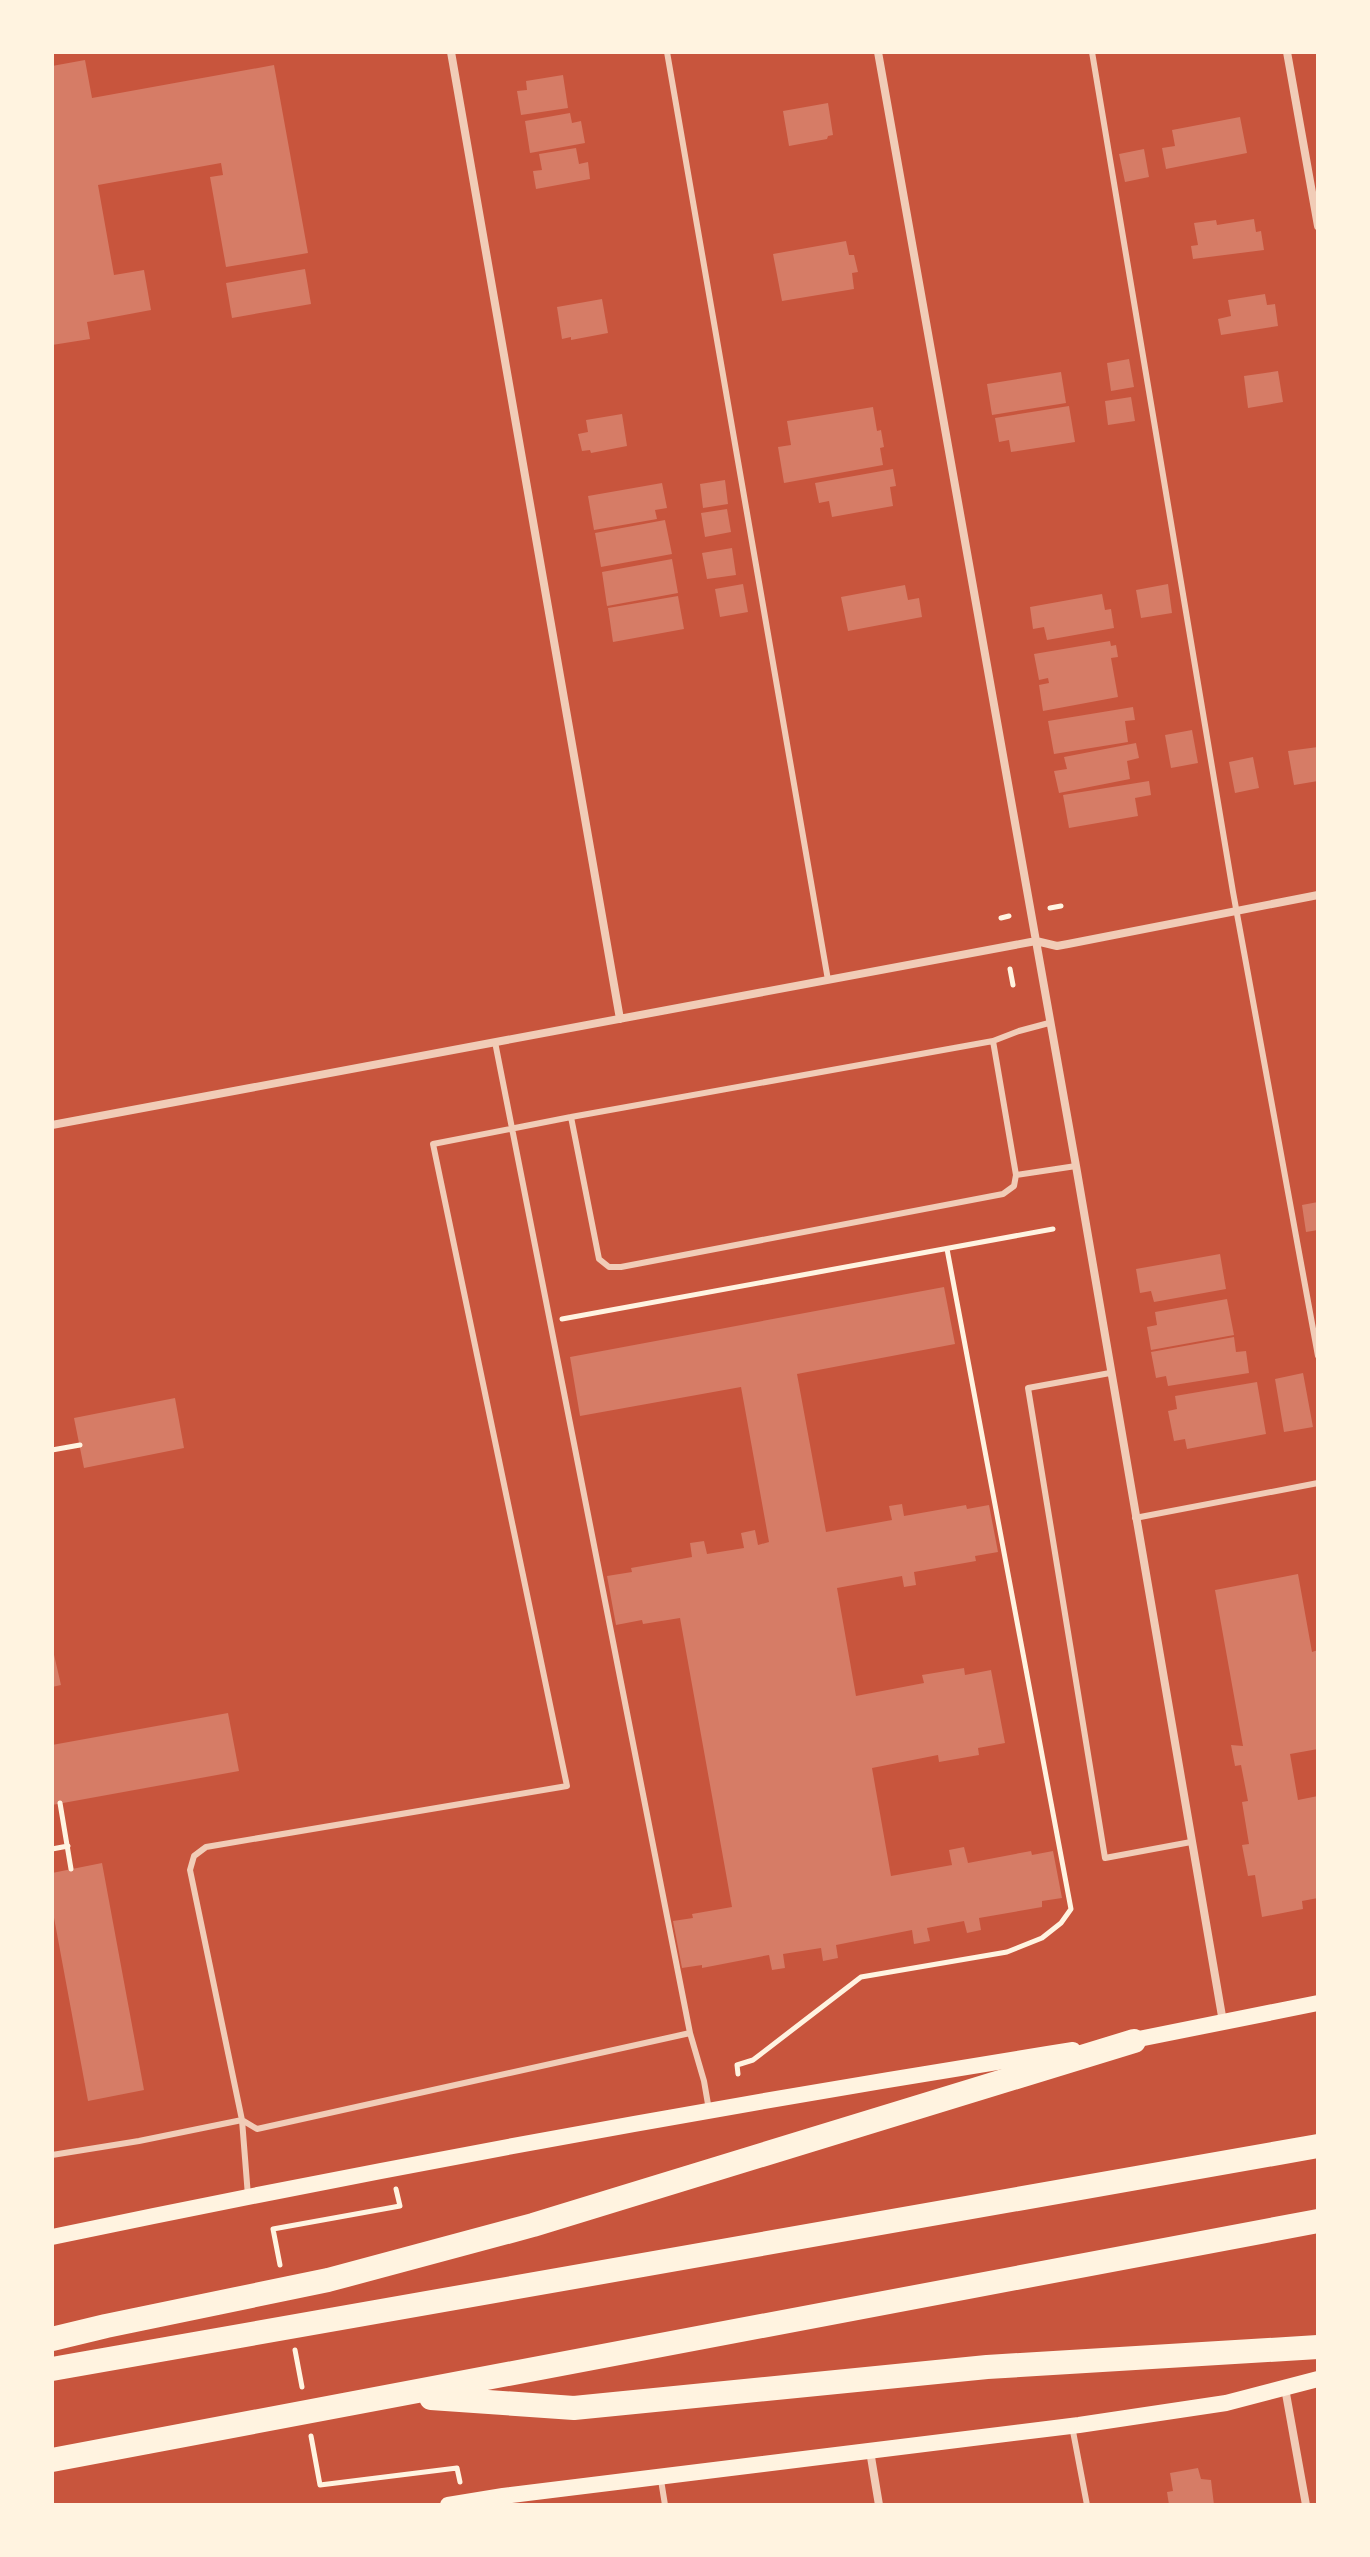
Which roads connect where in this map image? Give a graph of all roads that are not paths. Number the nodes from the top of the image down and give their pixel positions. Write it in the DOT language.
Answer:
graph roads {
  1 [pos="451,52"];
  2 [pos="667,52"];
  3 [pos="878,52"];
  4 [pos="1092,52"];
  5 [pos="1287,52"];
  6 [pos="1318,226"];
  7 [pos="1318,895"];
  8 [pos="1237,910"];
  9 [pos="1036,941"];
  10 [pos="828,980"];
  11 [pos="620,1019"];
  12 [pos="1049,1023"];
  13 [pos="993,1041"];
  14 [pos="495,1042"];
  15 [pos="571,1117"];
  16 [pos="52,1125"];
  17 [pos="512,1128"];
  18 [pos="1076,1166"];
  19 [pos="1016,1175"];
  20 [pos="1318,1356"];
  21 [pos="1110,1373"];
  22 [pos="1318,1483"];
  23 [pos="1135,1518"];
  24 [pos="1191,1842"];
  25 [pos="1318,2003"];
  26 [pos="1223,2023"];
  27 [pos="690,2033"];
  28 [pos="1134,2041"];
  29 [pos="709,2110"];
  30 [pos="242,2120"];
  31 [pos="1318,2146"];
  32 [pos="52,2155"];
  33 [pos="248,2196"];
  34 [pos="1318,2221"];
  35 [pos="52,2237"];
  36 [pos="52,2339"];
  37 [pos="1318,2347"];
  38 [pos="52,2369"];
  39 [pos="1318,2379"];
  40 [pos="1285,2387"];
  41 [pos="396,2396"];
  42 [pos="1072,2426"];
  43 [pos="870,2451"];
  44 [pos="52,2460"];
  45 [pos="660,2476"];
  46 [pos="448,2505"];
  47 [pos="665,2505"];
  48 [pos="879,2505"];
  49 [pos="1087,2505"];
  50 [pos="1306,2505"];
  1 -- 11 [label="street"];
  2 -- 10 [label="lane"];
  3 -- 9 [label="street"];
  4 -- 8 [label="lane"];
  5 -- 6 [label="street"];
  7 -- 8 [label="street"];
  8 -- 9 [label="street"];
  8 -- 20 [label="lane"];
  9 -- 10 [label="street"];
  9 -- 12 [label="street"];
  10 -- 11 [label="street"];
  11 -- 14 [label="street"];
  12 -- 13 [label="lane"];
  12 -- 18 [label="street"];
  13 -- 15 [label="lane"];
  13 -- 19 [label="lane"];
  14 -- 16 [label="street"];
  14 -- 17 [label="lane"];
  15 -- 17 [label="lane"];
  15 -- 19 [label="lane"];
  17 -- 27 [label="lane"];
  17 -- 30 [label="lane"];
  18 -- 19 [label="lane"];
  18 -- 21 [label="street"];
  21 -- 23 [label="street"];
  21 -- 24 [label="lane"];
  22 -- 23 [label="lane"];
  23 -- 24 [label="street"];
  24 -- 26 [label="street"];
  25 -- 26 [label="main road"];
  26 -- 28 [label="main road"];
  27 -- 29 [label="lane"];
  27 -- 30 [label="lane"];
  28 -- 29 [label="main road"];
  28 -- 36 [label="highway"];
  29 -- 33 [label="main road"];
  30 -- 32 [label="lane"];
  30 -- 33 [label="lane"];
  31 -- 38 [label="highway"];
  33 -- 35 [label="main road"];
  34 -- 41 [label="highway"];
  37 -- 41 [label="highway"];
  39 -- 40 [label="main road"];
  40 -- 42 [label="main road"];
  40 -- 50 [label="street"];
  41 -- 44 [label="highway"];
  42 -- 43 [label="main road"];
  42 -- 49 [label="lane"];
  43 -- 45 [label="main road"];
  43 -- 48 [label="street"];
  45 -- 46 [label="main road"];
  45 -- 47 [label="lane"];
}
